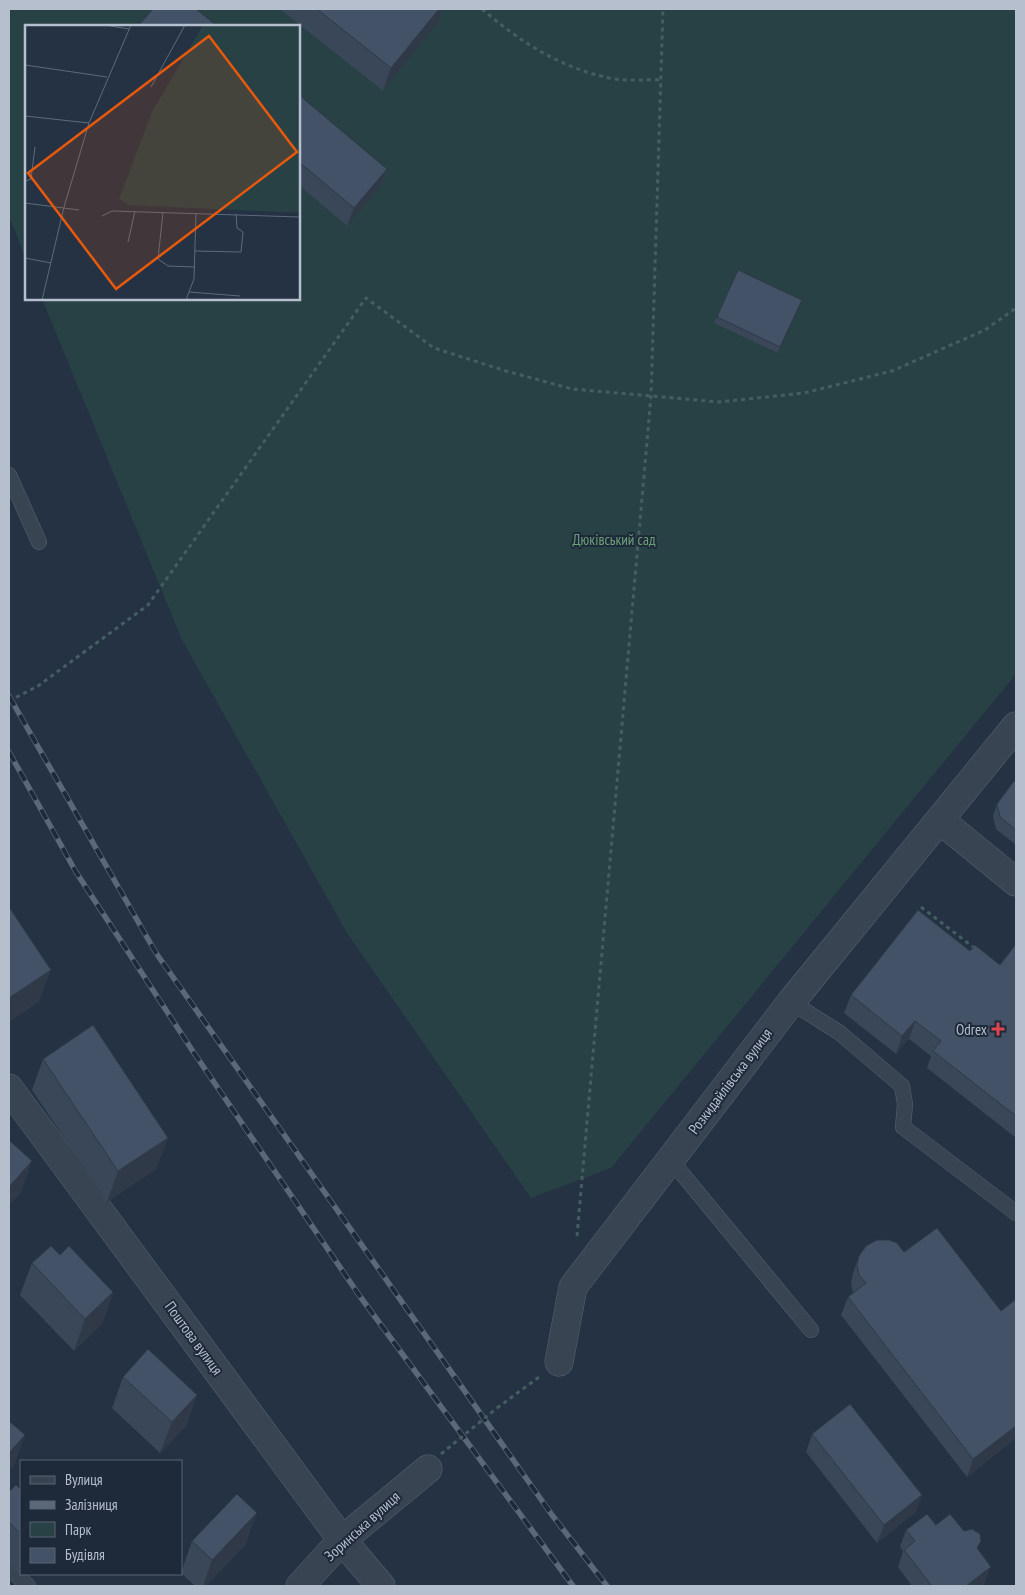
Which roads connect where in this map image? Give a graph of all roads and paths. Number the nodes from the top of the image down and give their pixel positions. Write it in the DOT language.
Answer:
graph roads {
  1 [pos="482,9"];
  2 [pos="663,9"];
  3 [pos="662,80"];
  4 [pos="1016,308"];
  5 [pos="650,396"];
  6 [pos="9,475"];
  7 [pos="39,542"];
  8 [pos="9,701"];
  9 [pos="1016,726"];
  10 [pos="940,820"];
  11 [pos="1016,882"];
  12 [pos="921,907"];
  13 [pos="980,953"];
  14 [pos="791,1002"];
  15 [pos="9,1088"];
  16 [pos="670,1159"];
  17 [pos="1016,1213"];
  18 [pos="577,1237"];
  19 [pos="811,1330"];
  20 [pos="560,1362"];
  21 [pos="434,1461"];
  22 [pos="342,1540"];
  23 [pos="9,1568"];
  24 [pos="28,1586"];
  25 [pos="300,1586"];
  26 [pos="381,1586"];
  1 -- 3 [label="path"];
  2 -- 3 [label="path"];
  3 -- 5 [label="path"];
  4 -- 5 [label="path"];
  5 -- 8 [label="path"];
  5 -- 18 [label="path"];
  6 -- 7 [label="lane"];
  9 -- 10 [label="street, Розкидайлівська вулиця"];
  10 -- 11 [label="street"];
  10 -- 14 [label="street, Розкидайлівська вулиця"];
  12 -- 13 [label="path"];
  14 -- 16 [label="street, Розкидайлівська вулиця"];
  14 -- 17 [label="lane"];
  15 -- 22 [label="street, Поштова вулиця"];
  16 -- 19 [label="lane"];
  16 -- 20 [label="street, Розкидайлівська вулиця"];
  20 -- 21 [label="path, bridge"];
  21 -- 22 [label="street, Зоринська вулиця"];
  22 -- 25 [label="street, Зоринська вулиця"];
  22 -- 26 [label="street, Поштова вулиця"];
  23 -- 24 [label="lane"];
}
